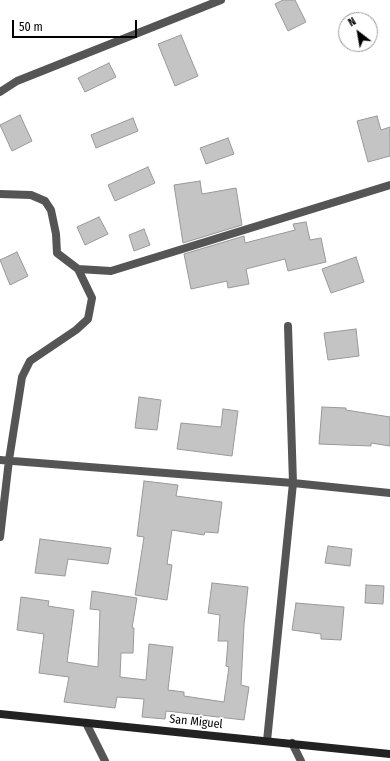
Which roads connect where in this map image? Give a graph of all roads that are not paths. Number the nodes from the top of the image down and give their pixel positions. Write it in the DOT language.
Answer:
graph roads {
  1 [pos="221,0"];
  2 [pos="0,92"];
  3 [pos="390,186"];
  4 [pos="0,194"];
  5 [pos="78,269"];
  6 [pos="288,326"];
  7 [pos="0,460"];
  8 [pos="9,460"];
  9 [pos="293,483"];
  10 [pos="390,493"];
  11 [pos="0,537"];
  12 [pos="0,714"];
  13 [pos="86,723"];
  14 [pos="267,741"];
  15 [pos="292,743"];
  16 [pos="390,754"];
  17 [pos="105,761"];
  18 [pos="301,761"];
  1 -- 2 [label="street"];
  3 -- 5 [label="street"];
  4 -- 5 [label="street"];
  5 -- 8 [label="street"];
  6 -- 9 [label="street"];
  7 -- 8 [label="street"];
  8 -- 9 [label="street"];
  8 -- 11 [label="street"];
  9 -- 10 [label="street"];
  9 -- 14 [label="street"];
  12 -- 13 [label="street, San Miguel"];
  13 -- 14 [label="street, San Miguel"];
  13 -- 17 [label="street"];
  14 -- 15 [label="street, San Miguel"];
  15 -- 16 [label="street, San Miguel"];
  15 -- 18 [label="street"];
}
